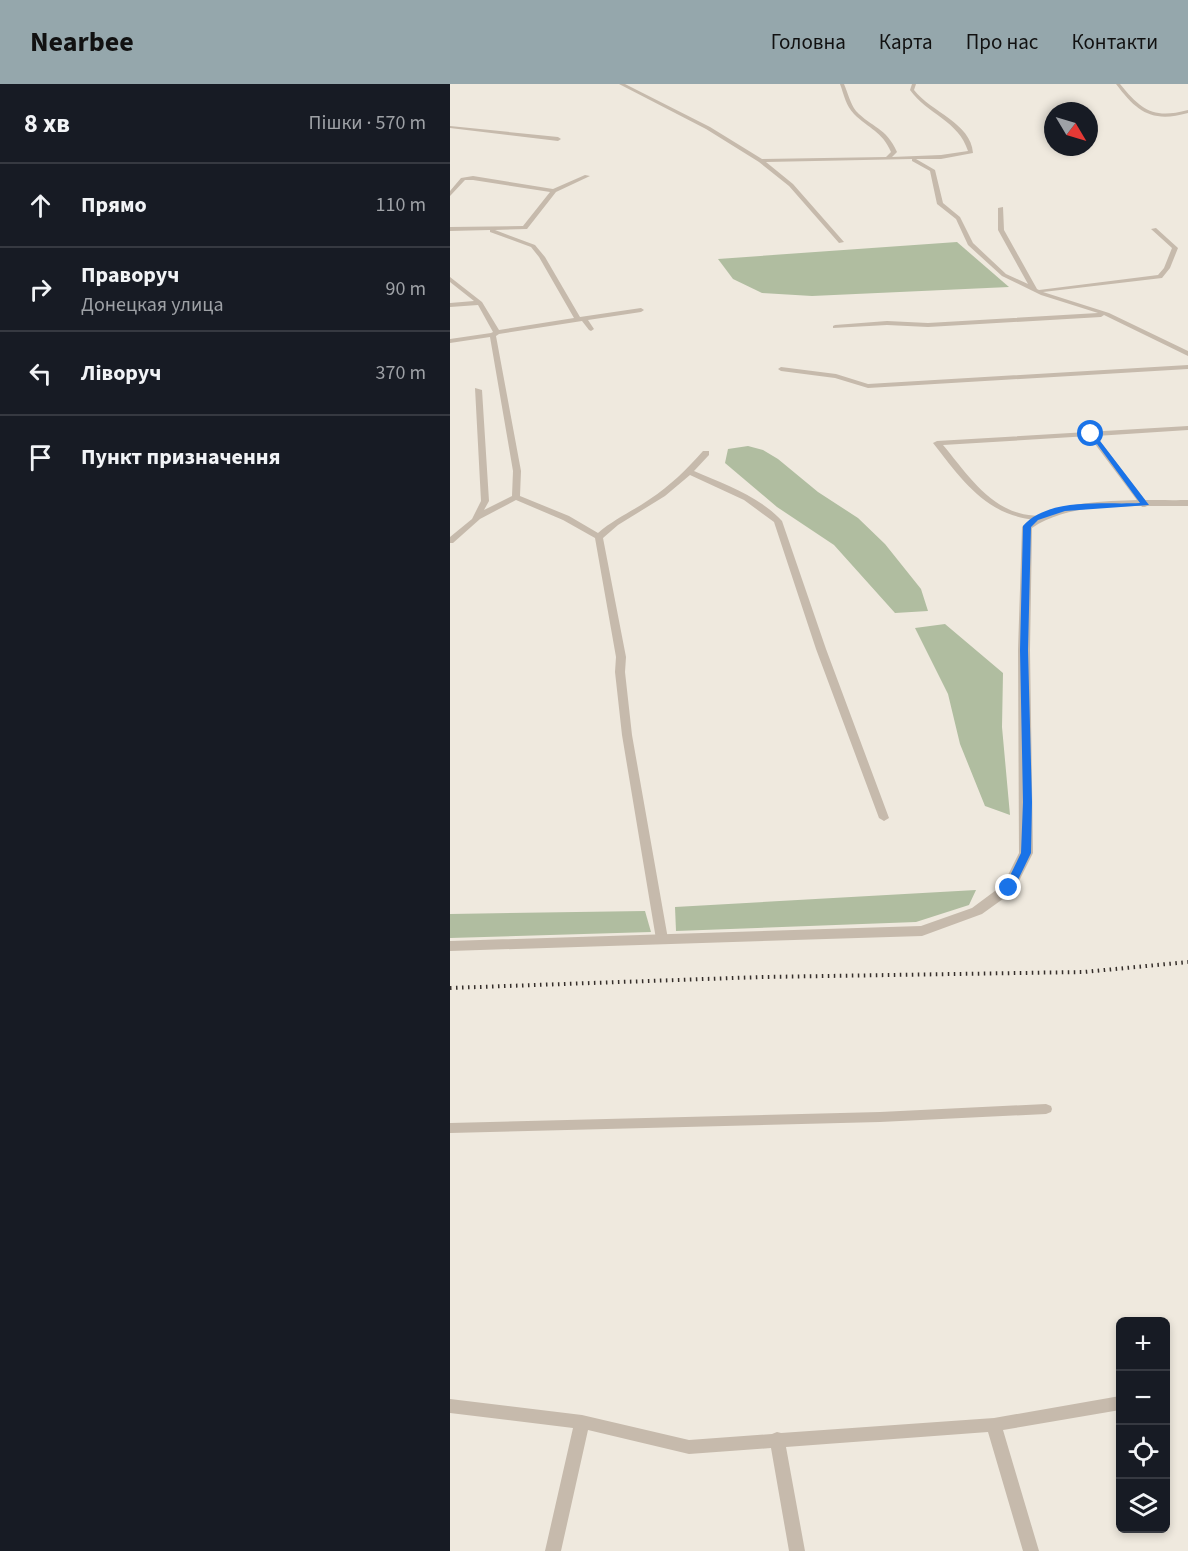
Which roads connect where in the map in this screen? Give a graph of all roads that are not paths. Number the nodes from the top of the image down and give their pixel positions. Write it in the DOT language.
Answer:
graph roads {
  1 [pos="621,84"];
  2 [pos="842,84"];
  3 [pos="914,84"];
  4 [pos="1118,84"];
  5 [pos="1188,111"];
  6 [pos="450,127"];
  7 [pos="558,139"];
  8 [pos="907,157"];
  9 [pos="888,158"];
  10 [pos="761,161"];
  11 [pos="586,176"];
  12 [pos="554,191"];
  13 [pos="450,194"];
  14 [pos="1001,208"];
  15 [pos="450,229"];
  16 [pos="480,229"];
  17 [pos="1154,229"];
  18 [pos="841,242"];
  19 [pos="450,279"];
  20 [pos="1036,290"];
  21 [pos="480,303"];
  22 [pos="450,305"];
  23 [pos="641,310"];
  24 [pos="1107,314"];
  25 [pos="580,319"];
  26 [pos="835,327"];
  27 [pos="591,329"];
  28 [pos="495,333"];
  29 [pos="450,341"];
  30 [pos="1188,354"];
  31 [pos="1188,367"];
  32 [pos="781,369"];
  33 [pos="478,390"];
  34 [pos="1188,428"];
  35 [pos="1091,434"];
  36 [pos="706,453"];
  37 [pos="690,472"];
  38 [pos="516,497"];
  39 [pos="1188,503"];
  40 [pos="1145,505"];
  41 [pos="477,517"];
  42 [pos="1035,518"];
  43 [pos="599,537"];
  44 [pos="450,541"];
  45 [pos="884,818"];
  46 [pos="662,939"];
  47 [pos="450,946"];
  48 [pos="1046,1109"];
  49 [pos="450,1128"];
  50 [pos="1116,1404"];
  51 [pos="450,1406"];
  52 [pos="582,1422"];
  53 [pos="994,1425"];
  54 [pos="777,1439"];
  55 [pos="553,1551"];
  56 [pos="797,1551"];
  57 [pos="1031,1551"];
  1 -- 10 [label="street"];
  2 -- 9 [label="street"];
  3 -- 8 [label="street"];
  4 -- 5 [label="street"];
  6 -- 7 [label="street"];
  8 -- 9 [label="street"];
  8 -- 20 [label="street"];
  9 -- 10 [label="street"];
  10 -- 18 [label="street"];
  11 -- 12 [label="street"];
  12 -- 13 [label="street"];
  12 -- 16 [label="street"];
  14 -- 20 [label="street"];
  15 -- 16 [label="street"];
  16 -- 25 [label="street"];
  17 -- 20 [label="street"];
  19 -- 21 [label="street"];
  20 -- 24 [label="street"];
  21 -- 22 [label="street"];
  21 -- 28 [label="street"];
  23 -- 25 [label="street"];
  24 -- 26 [label="street"];
  24 -- 30 [label="street"];
  25 -- 27 [label="street"];
  25 -- 28 [label="street"];
  28 -- 29 [label="street"];
  28 -- 38 [label="street"];
  31 -- 32 [label="street"];
  33 -- 41 [label="street"];
  34 -- 35 [label="street"];
  35 -- 40 [label="street"];
  35 -- 42 [label="street"];
  36 -- 37 [label="street"];
  37 -- 43 [label="street"];
  37 -- 45 [label="street"];
  38 -- 41 [label="street"];
  38 -- 43 [label="street"];
  39 -- 40 [label="street"];
  40 -- 42 [label="street"];
  41 -- 44 [label="street"];
  42 -- 46 [label="street"];
  43 -- 46 [label="street"];
  46 -- 47 [label="street"];
  48 -- 49 [label="street"];
  50 -- 53 [label="street"];
  51 -- 52 [label="street"];
  52 -- 54 [label="street"];
  52 -- 55 [label="street"];
  53 -- 54 [label="street"];
  53 -- 57 [label="street"];
  54 -- 56 [label="street"];
}
